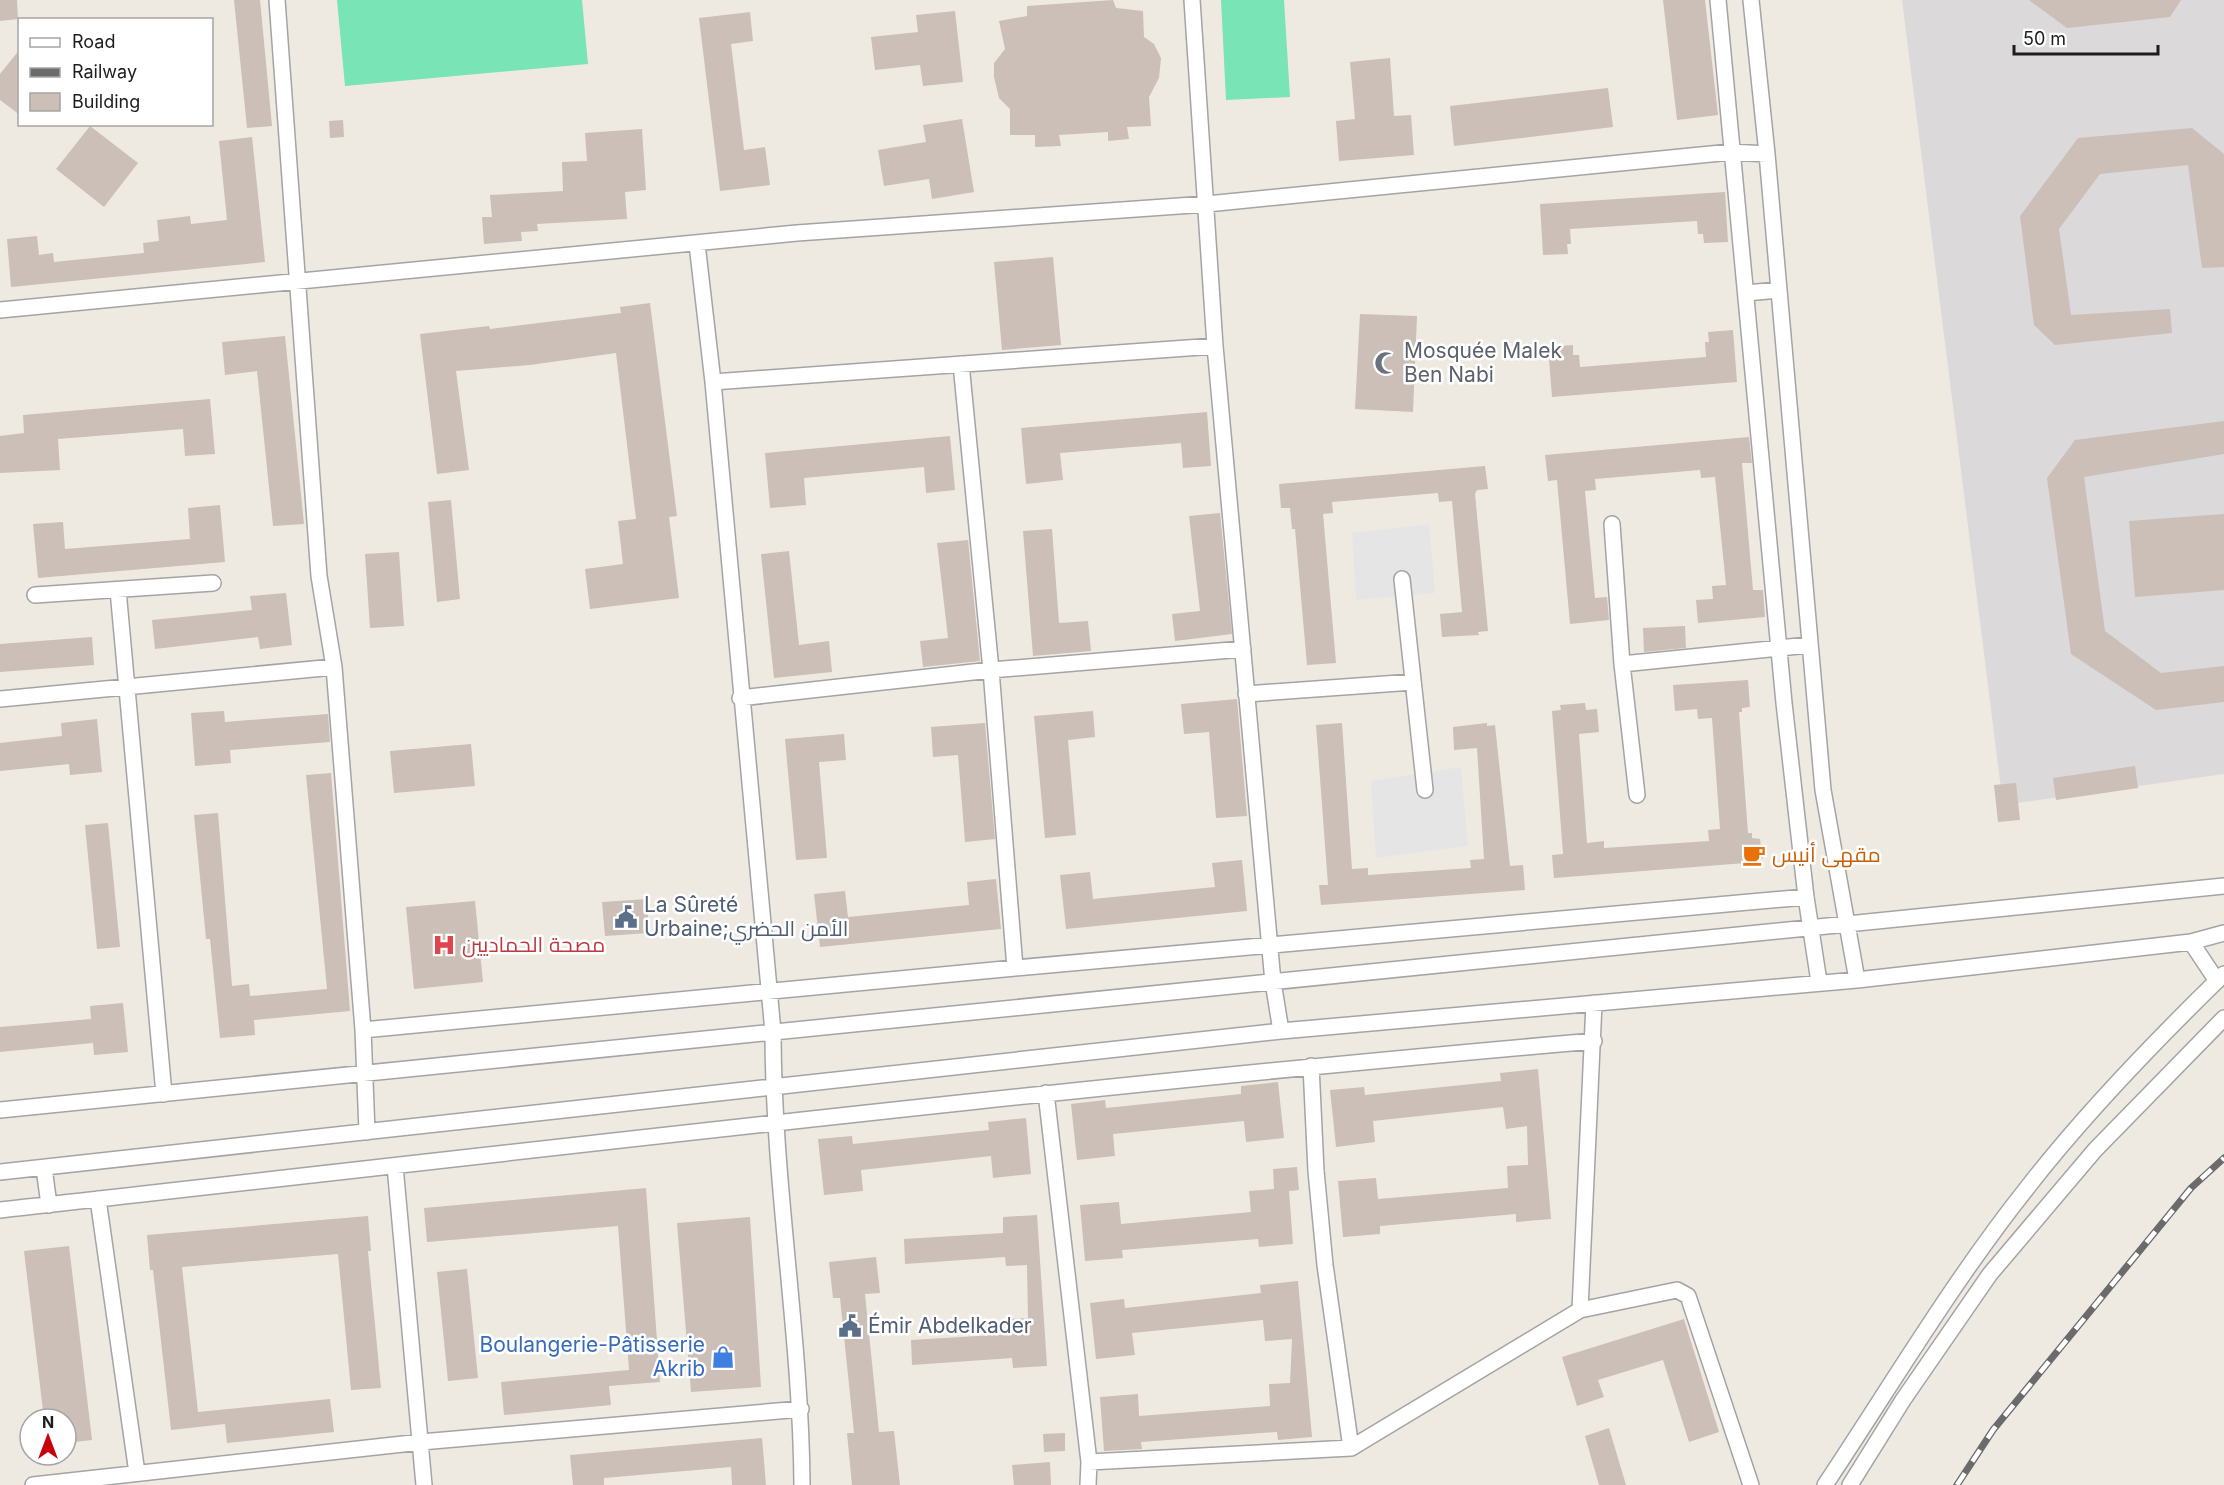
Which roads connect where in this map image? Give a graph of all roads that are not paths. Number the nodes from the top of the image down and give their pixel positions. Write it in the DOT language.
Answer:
graph roads {
  1 [pos="277,0"];
  2 [pos="1192,0"];
  3 [pos="1718,0"];
  4 [pos="1751,0"];
  5 [pos="1731,152"];
  6 [pos="1767,154"];
  7 [pos="1207,204"];
  8 [pos="697,244"];
  9 [pos="298,282"];
  10 [pos="1779,290"];
  11 [pos="1746,293"];
  12 [pos="0,310"];
  13 [pos="1215,346"];
  14 [pos="961,364"];
  15 [pos="713,382"];
  16 [pos="1612,525"];
  17 [pos="1402,579"];
  18 [pos="213,583"];
  19 [pos="118,590"];
  20 [pos="35,596"];
  21 [pos="1809,645"];
  22 [pos="1781,647"];
  23 [pos="1243,650"];
  24 [pos="1622,664"];
  25 [pos="334,667"];
  26 [pos="991,670"];
  27 [pos="1413,682"];
  28 [pos="126,687"];
  29 [pos="1246,694"];
  30 [pos="740,698"];
  31 [pos="0,699"];
  32 [pos="1425,790"];
  33 [pos="1637,795"];
  34 [pos="2224,886"];
  35 [pos="1806,897"];
  36 [pos="1846,924"];
  37 [pos="1809,928"];
  38 [pos="2224,933"];
  39 [pos="2191,942"];
  40 [pos="1271,944"];
  41 [pos="1015,968"];
  42 [pos="2221,977"];
  43 [pos="1857,980"];
  44 [pos="1273,982"];
  45 [pos="1819,982"];
  46 [pos="769,991"];
  47 [pos="1594,1003"];
  48 [pos="2224,1018"];
  49 [pos="363,1030"];
  50 [pos="1281,1030"];
  51 [pos="773,1032"];
  52 [pos="1594,1041"];
  53 [pos="1311,1066"];
  54 [pos="365,1073"];
  55 [pos="773,1089"];
  56 [pos="1046,1093"];
  57 [pos="164,1094"];
  58 [pos="0,1110"];
  59 [pos="777,1123"];
  60 [pos="367,1132"];
  61 [pos="395,1166"];
  62 [pos="44,1168"];
  63 [pos="0,1172"];
  64 [pos="98,1199"];
  65 [pos="49,1205"];
  66 [pos="0,1210"];
  67 [pos="1580,1310"];
  68 [pos="801,1409"];
  69 [pos="421,1442"];
  70 [pos="1351,1448"];
  71 [pos="1089,1462"];
  72 [pos="137,1473"];
  73 [pos="33,1485"];
  74 [pos="424,1485"];
  75 [pos="802,1485"];
  76 [pos="1088,1485"];
  77 [pos="1751,1485"];
  78 [pos="1825,1485"];
  79 [pos="1850,1485"];
  1 -- 9 [label="street"];
  2 -- 7 [label="street"];
  3 -- 5 [label="street"];
  4 -- 6 [label="street"];
  5 -- 6 [label="street"];
  5 -- 7 [label="street"];
  5 -- 11 [label="street"];
  6 -- 10 [label="street"];
  7 -- 8 [label="street"];
  7 -- 13 [label="street"];
  8 -- 9 [label="street"];
  8 -- 15 [label="street"];
  9 -- 12 [label="street"];
  9 -- 25 [label="street"];
  10 -- 11 [label="street"];
  10 -- 21 [label="street"];
  11 -- 22 [label="street"];
  13 -- 14 [label="street"];
  13 -- 23 [label="street"];
  14 -- 15 [label="street"];
  14 -- 26 [label="street"];
  15 -- 30 [label="street"];
  16 -- 24 [label="street"];
  17 -- 27 [label="street"];
  18 -- 19 [label="street"];
  19 -- 20 [label="street"];
  19 -- 28 [label="street"];
  21 -- 22 [label="street"];
  21 -- 36 [label="street"];
  22 -- 24 [label="street"];
  22 -- 35 [label="street"];
  23 -- 26 [label="street"];
  23 -- 29 [label="street"];
  24 -- 33 [label="street"];
  25 -- 28 [label="street"];
  25 -- 49 [label="street"];
  26 -- 30 [label="street"];
  26 -- 41 [label="street"];
  27 -- 29 [label="street"];
  27 -- 32 [label="street"];
  28 -- 31 [label="street"];
  28 -- 57 [label="street"];
  29 -- 40 [label="street"];
  30 -- 46 [label="street"];
  34 -- 36 [label="street"];
  35 -- 37 [label="street"];
  35 -- 40 [label="street"];
  36 -- 37 [label="street"];
  36 -- 43 [label="street"];
  37 -- 44 [label="street"];
  37 -- 45 [label="street"];
  38 -- 39 [label="street"];
  39 -- 42 [label="street"];
  39 -- 43 [label="street"];
  40 -- 41 [label="street"];
  40 -- 44 [label="street"];
  41 -- 46 [label="street"];
  42 -- 78 [label="street"];
  43 -- 45 [label="street"];
  44 -- 50 [label="street"];
  44 -- 51 [label="street"];
  45 -- 47 [label="street"];
  46 -- 49 [label="street"];
  46 -- 51 [label="street"];
  47 -- 50 [label="street"];
  47 -- 52 [label="street"];
  48 -- 79 [label="street"];
  49 -- 54 [label="street"];
  50 -- 55 [label="street"];
  51 -- 54 [label="street"];
  51 -- 55 [label="street"];
  52 -- 53 [label="street"];
  52 -- 67 [label="street"];
  53 -- 56 [label="street"];
  53 -- 70 [label="street"];
  54 -- 57 [label="street"];
  54 -- 60 [label="street"];
  55 -- 59 [label="street"];
  55 -- 60 [label="street"];
  56 -- 59 [label="street"];
  56 -- 71 [label="street"];
  57 -- 58 [label="street"];
  59 -- 61 [label="street"];
  59 -- 68 [label="street"];
  60 -- 62 [label="street"];
  61 -- 64 [label="street"];
  61 -- 69 [label="street"];
  62 -- 63 [label="street"];
  62 -- 65 [label="street"];
  64 -- 65 [label="street"];
  64 -- 72 [label="street"];
  65 -- 66 [label="street"];
  67 -- 70 [label="street"];
  67 -- 77 [label="street"];
  68 -- 69 [label="street"];
  68 -- 75 [label="street"];
  69 -- 72 [label="street"];
  69 -- 74 [label="street"];
  70 -- 71 [label="street"];
  71 -- 76 [label="street"];
  72 -- 73 [label="street"];
}
